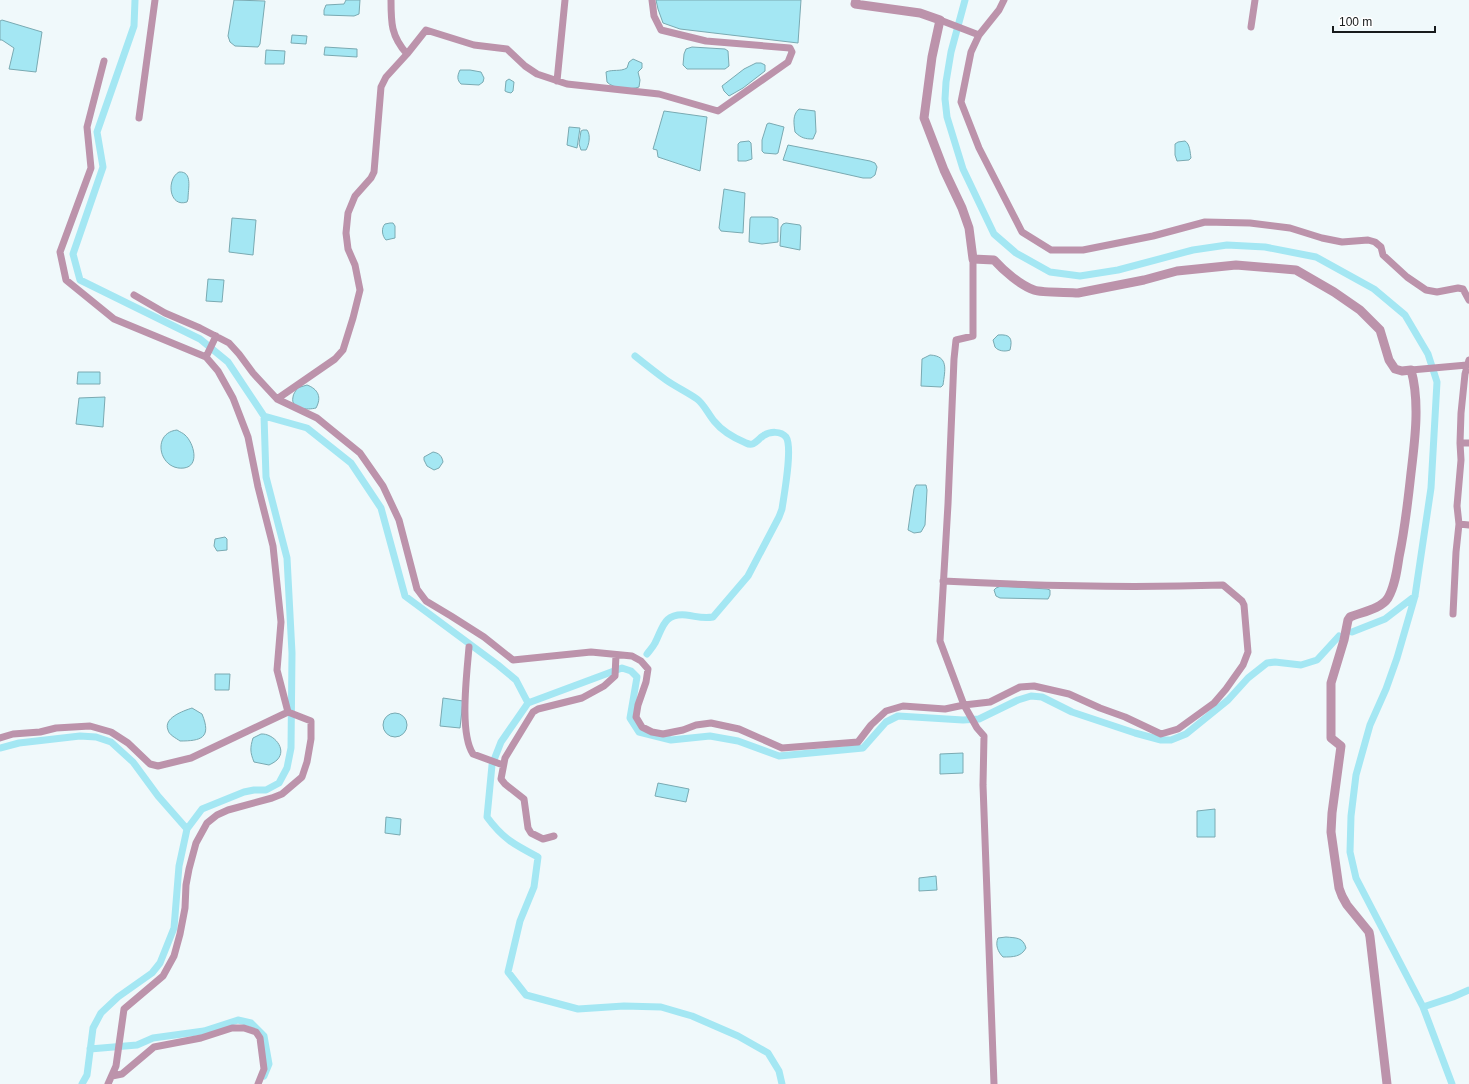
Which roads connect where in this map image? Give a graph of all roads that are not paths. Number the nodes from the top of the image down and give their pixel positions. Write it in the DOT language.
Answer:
graph roads {
  1 [pos="155,0"];
  2 [pos="391,0"];
  3 [pos="565,0"];
  4 [pos="652,0"];
  5 [pos="856,0"];
  6 [pos="1004,0"];
  7 [pos="1255,0"];
  8 [pos="940,20"];
  9 [pos="1251,27"];
  10 [pos="979,35"];
  11 [pos="407,54"];
  12 [pos="104,61"];
  13 [pos="557,81"];
  14 [pos="139,118"];
  15 [pos="974,259"];
  16 [pos="134,295"];
  17 [pos="1469,300"];
  18 [pos="216,336"];
  19 [pos="206,357"];
  20 [pos="1468,362"];
  21 [pos="1410,370"];
  22 [pos="277,399"];
  23 [pos="1460,443"];
  24 [pos="1469,443"];
  25 [pos="1458,524"];
  26 [pos="1469,525"];
  27 [pos="943,581"];
  28 [pos="1453,614"];
  29 [pos="469,647"];
  30 [pos="616,655"];
  31 [pos="966,707"];
  32 [pos="288,712"];
  33 [pos="0,738"];
  34 [pos="503,765"];
  35 [pos="554,836"];
  36 [pos="112,1076"];
  37 [pos="108,1084"];
  38 [pos="258,1084"];
  39 [pos="994,1084"];
  40 [pos="1387,1084"];
  1 -- 14 [label="street"];
  2 -- 11 [label="street"];
  3 -- 13 [label="street"];
  4 -- 13 [label="street"];
  5 -- 8 [label="street"];
  6 -- 10 [label="street"];
  7 -- 9 [label="street"];
  8 -- 10 [label="street"];
  8 -- 15 [label="street"];
  10 -- 17 [label="street"];
  11 -- 13 [label="street"];
  11 -- 22 [label="street"];
  12 -- 19 [label="street"];
  15 -- 21 [label="street"];
  15 -- 27 [label="street"];
  16 -- 18 [label="street"];
  18 -- 19 [label="street"];
  18 -- 22 [label="street"];
  19 -- 32 [label="street"];
  20 -- 21 [label="street"];
  20 -- 23 [label="street"];
  21 -- 40 [label="street"];
  22 -- 30 [label="street"];
  23 -- 24 [label="street"];
  23 -- 25 [label="street"];
  25 -- 26 [label="street"];
  25 -- 28 [label="street"];
  27 -- 31 [label="street"];
  27 -- 31 [label="street"];
  29 -- 34 [label="street"];
  30 -- 31 [label="street"];
  30 -- 34 [label="street"];
  31 -- 39 [label="street"];
  32 -- 33 [label="street"];
  32 -- 36 [label="street"];
  34 -- 35 [label="street"];
  36 -- 37 [label="street"];
  36 -- 38 [label="street"];
}
